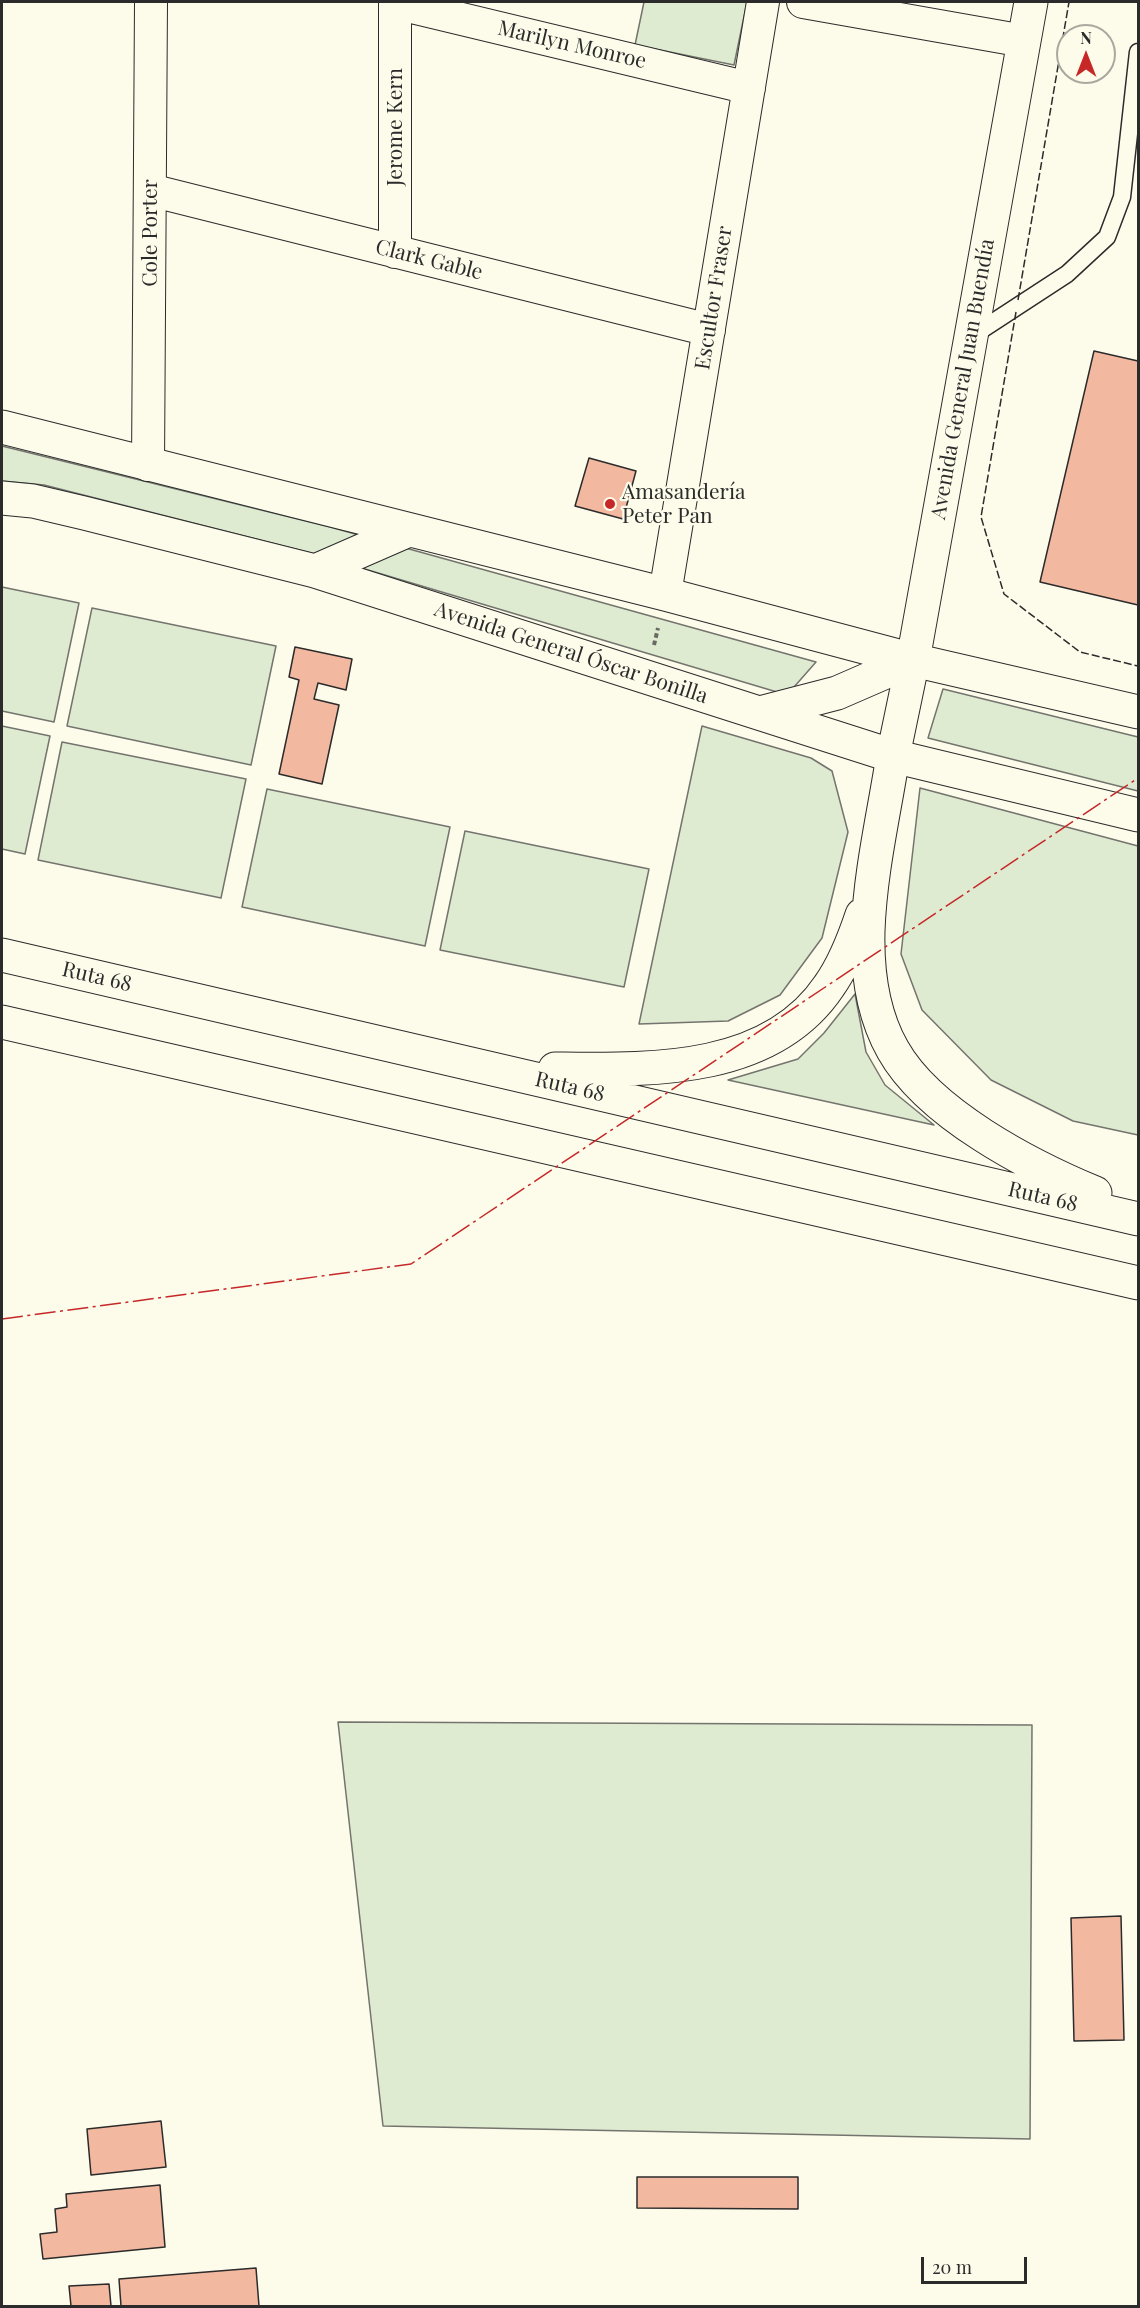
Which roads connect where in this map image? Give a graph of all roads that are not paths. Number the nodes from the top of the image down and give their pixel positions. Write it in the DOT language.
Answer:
graph roads {
  1 [pos="151,2"];
  2 [pos="395,2"];
  3 [pos="763,2"];
  4 [pos="803,2"];
  5 [pos="1031,2"];
  6 [pos="1024,41"];
  7 [pos="1138,52"];
  8 [pos="749,88"];
  9 [pos="150,190"];
  10 [pos="395,252"];
  11 [pos="709,330"];
  12 [pos="971,337"];
  13 [pos="2,427"];
  14 [pos="148,465"];
  15 [pos="2,498"];
  16 [pos="409,530"];
  17 [pos="315,571"];
  18 [pos="665,594"];
  19 [pos="913,660"];
  20 [pos="1138,712"];
  21 [pos="758,713"];
  22 [pos="893,756"];
  23 [pos="1138,815"];
  24 [pos="871,888"];
  25 [pos="2,955"];
  26 [pos="2,1022"];
  27 [pos="493,1069"];
  28 [pos="1138,1211"];
  29 [pos="1138,1219"];
  30 [pos="1138,1283"];
  1 -- 9 [label="street, Cole Porter"];
  2 -- 8 [label="street, Marilyn Monroe"];
  2 -- 10 [label="street, Jerome Kern"];
  3 -- 8 [label="street, Escultor Fraser"];
  4 -- 6 [label="street"];
  5 -- 6 [label="main road, Avenida General Juan Buendía"];
  6 -- 12 [label="main road, Avenida General Juan Buendía"];
  7 -- 12 [label="lane"];
  8 -- 11 [label="street, Escultor Fraser"];
  9 -- 10 [label="street, Clark Gable"];
  9 -- 14 [label="street, Cole Porter"];
  10 -- 11 [label="street, Clark Gable"];
  11 -- 18 [label="street, Escultor Fraser"];
  12 -- 19 [label="main road, Avenida General Juan Buendía"];
  13 -- 14 [label="main road"];
  14 -- 16 [label="main road"];
  15 -- 17 [label="main road, Avenida General Óscar Bonilla"];
  16 -- 17 [label="main road"];
  16 -- 18 [label="main road"];
  17 -- 21 [label="main road, Avenida General Óscar Bonilla"];
  18 -- 19 [label="main road"];
  19 -- 20 [label="main road"];
  19 -- 21 [label="main road"];
  19 -- 22 [label="main road, Avenida General Juan Buendía"];
  21 -- 22 [label="main road, Avenida General Óscar Bonilla"];
  22 -- 23 [label="main road, Avenida General Óscar Bonilla"];
  22 -- 24 [label="main road, Avenida General Juan Buendía"];
  24 -- 27 [label="main road"];
  24 -- 28 [label="main road"];
  25 -- 27 [label="main road, Ruta 68"];
  26 -- 30 [label="main road"];
  27 -- 29 [label="main road, Ruta 68"];
}
